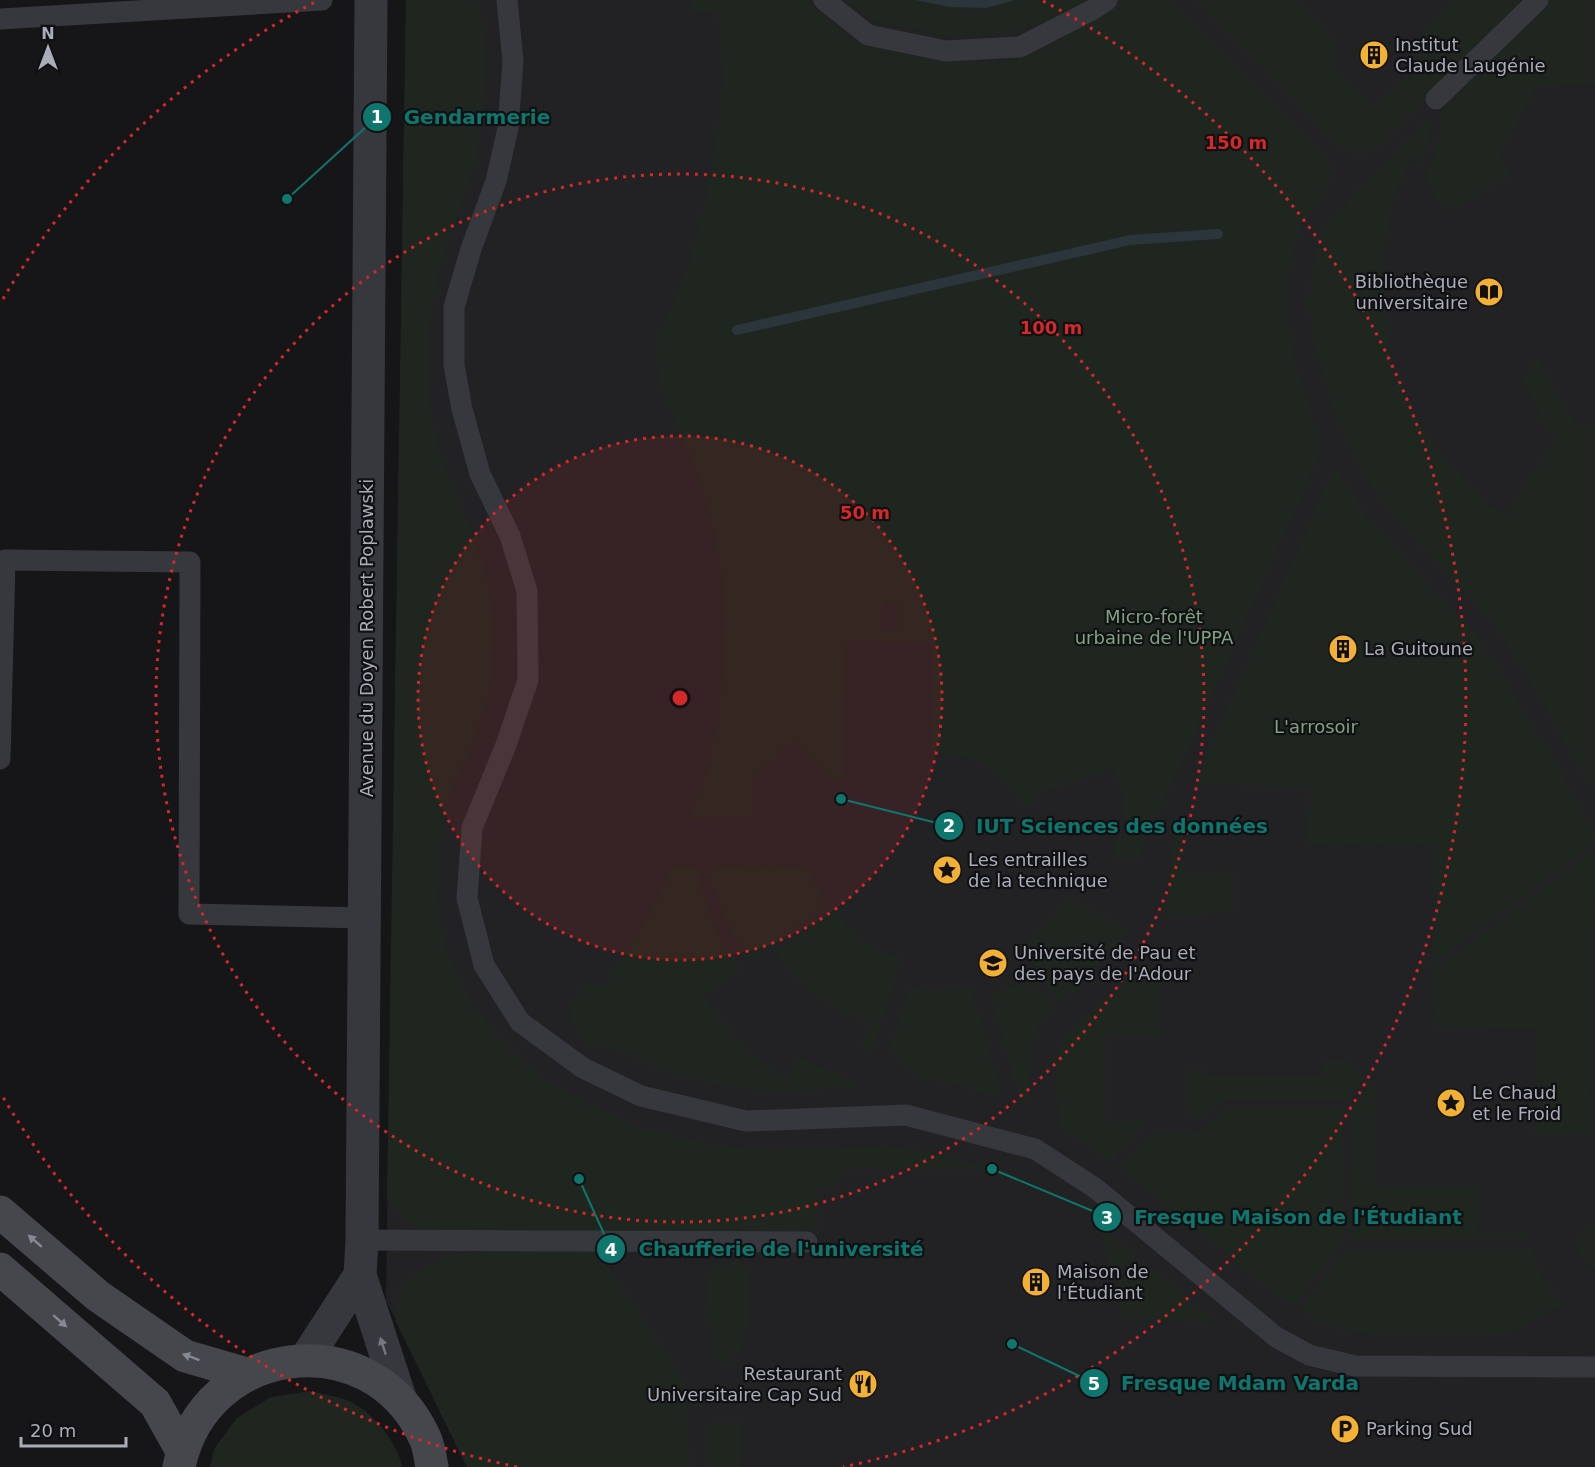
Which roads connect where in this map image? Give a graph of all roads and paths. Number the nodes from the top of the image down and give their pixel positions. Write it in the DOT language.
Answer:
graph roads {
  1 [pos="322,0"];
  2 [pos="371,0"];
  3 [pos="507,0"];
  4 [pos="824,0"];
  5 [pos="1107,0"];
  6 [pos="1538,0"];
  7 [pos="0,19"];
  8 [pos="1436,99"];
  9 [pos="0,759"];
  10 [pos="365,918"];
  11 [pos="0,1212"];
  12 [pos="362,1240"];
  13 [pos="807,1242"];
  14 [pos="0,1269"];
  15 [pos="360,1275"];
  16 [pos="305,1360"];
  17 [pos="1595,1367"];
  18 [pos="247,1374"];
  19 [pos="401,1401"];
  20 [pos="180,1459"];
  21 [pos="432,1467"];
  1 -- 7 [label="lane"];
  2 -- 10 [label="street, Avenue du Doyen Robert Poplawski"];
  3 -- 17 [label="lane"];
  4 -- 5 [label="lane"];
  6 -- 8 [label="lane"];
  9 -- 10 [label="lane"];
  10 -- 12 [label="street, Avenue du Doyen Robert Poplawski"];
  18 -- 11 [label="main road, one-way"];
  12 -- 13 [label="lane"];
  12 -- 15 [label="street, Avenue du Doyen Robert Poplawski"];
  14 -- 20 [label="main road, one-way"];
  15 -- 16 [label="street, Avenue du Doyen Robert Poplawski"];
  19 -- 15 [label="street, Avenue du Doyen Robert Poplawski, one-way"];
  16 -- 18 [label="main road"];
  16 -- 19 [label="main road"];
  18 -- 20 [label="main road"];
  19 -- 21 [label="main road"];
}
